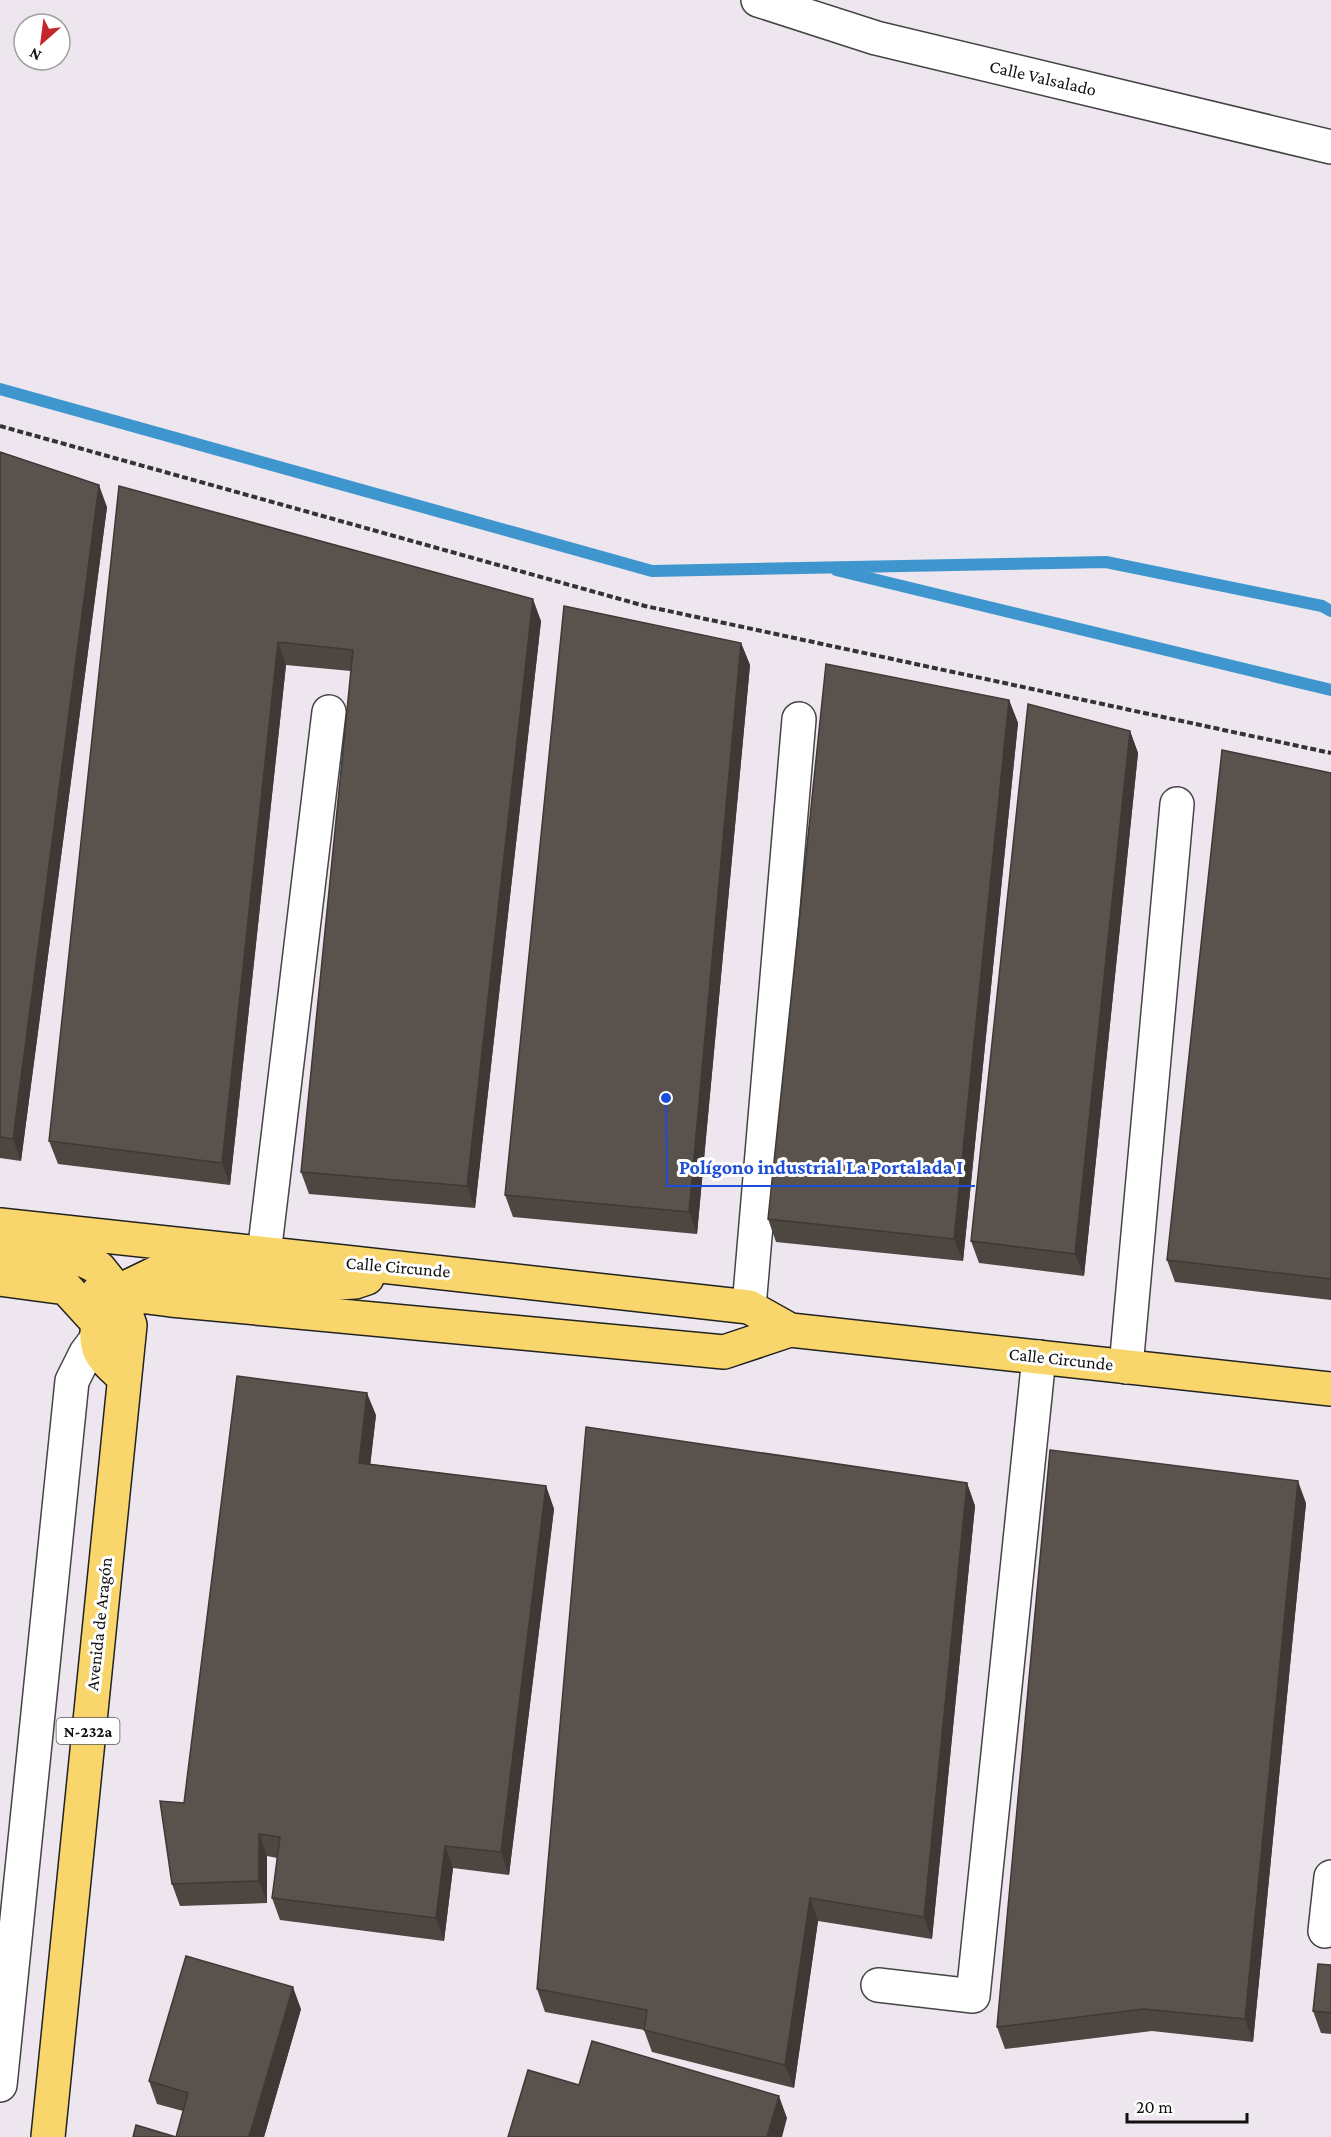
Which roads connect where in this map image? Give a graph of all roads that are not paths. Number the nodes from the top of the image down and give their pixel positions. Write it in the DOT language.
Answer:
graph roads {
  1 [pos="759,0"];
  2 [pos="1331,147"];
  3 [pos="329,712"];
  4 [pos="799,719"];
  5 [pos="1177,804"];
  6 [pos="0,1225"];
  7 [pos="0,1250"];
  8 [pos="264,1254"];
  9 [pos="401,1268"];
  10 [pos="0,1279"];
  11 [pos="749,1307"];
  12 [pos="101,1310"];
  13 [pos="790,1330"];
  14 [pos="1039,1357"];
  15 [pos="1126,1366"];
  16 [pos="1331,1389"];
  17 [pos="1331,1876"];
  18 [pos="1325,1931"];
  19 [pos="878,1984"];
  20 [pos="0,2085"];
  21 [pos="48,2137"];
  1 -- 2 [label="street, Calle Valsalado"];
  3 -- 8 [label="street"];
  4 -- 11 [label="street"];
  5 -- 15 [label="street"];
  6 -- 8 [label="main road, Calle Circunde"];
  7 -- 12 [label="main road"];
  8 -- 9 [label="main road, Calle Circunde"];
  9 -- 11 [label="main road, Calle Circunde"];
  9 -- 12 [label="main road"];
  10 -- 12 [label="main road"];
  11 -- 13 [label="main road, Calle Circunde"];
  12 -- 13 [label="main road, Calle Circunde"];
  12 -- 20 [label="street"];
  12 -- 21 [label="main road, Avenida de Aragón / N-232a"];
  13 -- 14 [label="main road, Calle Circunde"];
  14 -- 15 [label="main road, Calle Circunde"];
  14 -- 19 [label="street"];
  15 -- 16 [label="main road, Calle Circunde"];
  17 -- 18 [label="street"];
}
